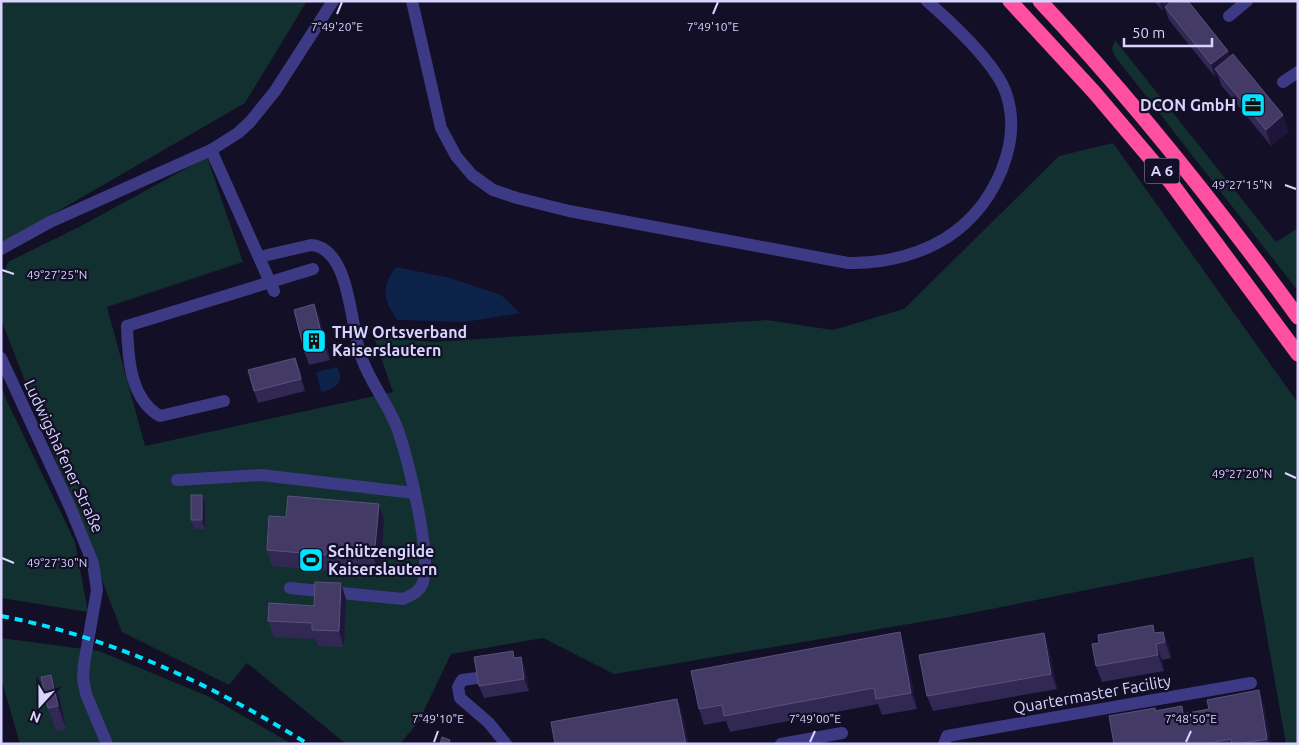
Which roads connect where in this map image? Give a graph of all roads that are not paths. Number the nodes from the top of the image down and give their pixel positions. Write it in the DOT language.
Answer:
graph roads {
  1 [pos="324,1"];
  2 [pos="332,1"];
  3 [pos="412,1"];
  4 [pos="928,1"];
  5 [pos="1010,1"];
  6 [pos="1040,1"];
  7 [pos="1247,1"];
  8 [pos="1229,16"];
  9 [pos="318,24"];
  10 [pos="1298,72"];
  11 [pos="1283,82"];
  12 [pos="211,150"];
  13 [pos="1,249"];
  14 [pos="259,257"];
  15 [pos="313,269"];
  16 [pos="272,286"];
  17 [pos="1298,318"];
  18 [pos="1298,354"];
  19 [pos="1,358"];
  20 [pos="224,400"];
  21 [pos="177,480"];
  22 [pos="414,493"];
  23 [pos="290,588"];
  24 [pos="477,678"];
  25 [pos="1251,682"];
  26 [pos="842,733"];
  27 [pos="107,744"];
  28 [pos="506,744"];
  29 [pos="781,744"];
  30 [pos="944,744"];
  1 -- 9 [label="street"];
  2 -- 9 [label="street"];
  3 -- 4 [label="street"];
  5 -- 18 [label="highway, A 6"];
  6 -- 17 [label="highway, A 6"];
  7 -- 8 [label="street"];
  9 -- 12 [label="street"];
  10 -- 11 [label="street"];
  12 -- 13 [label="street"];
  12 -- 14 [label="street"];
  14 -- 16 [label="street"];
  14 -- 22 [label="street"];
  15 -- 16 [label="street"];
  16 -- 20 [label="street"];
  19 -- 27 [label="street, Ludwigshafener Straße"];
  21 -- 22 [label="street"];
  22 -- 23 [label="street"];
  24 -- 28 [label="street"];
  25 -- 30 [label="street, Quartermaster Facility"];
  26 -- 29 [label="street"];
}
